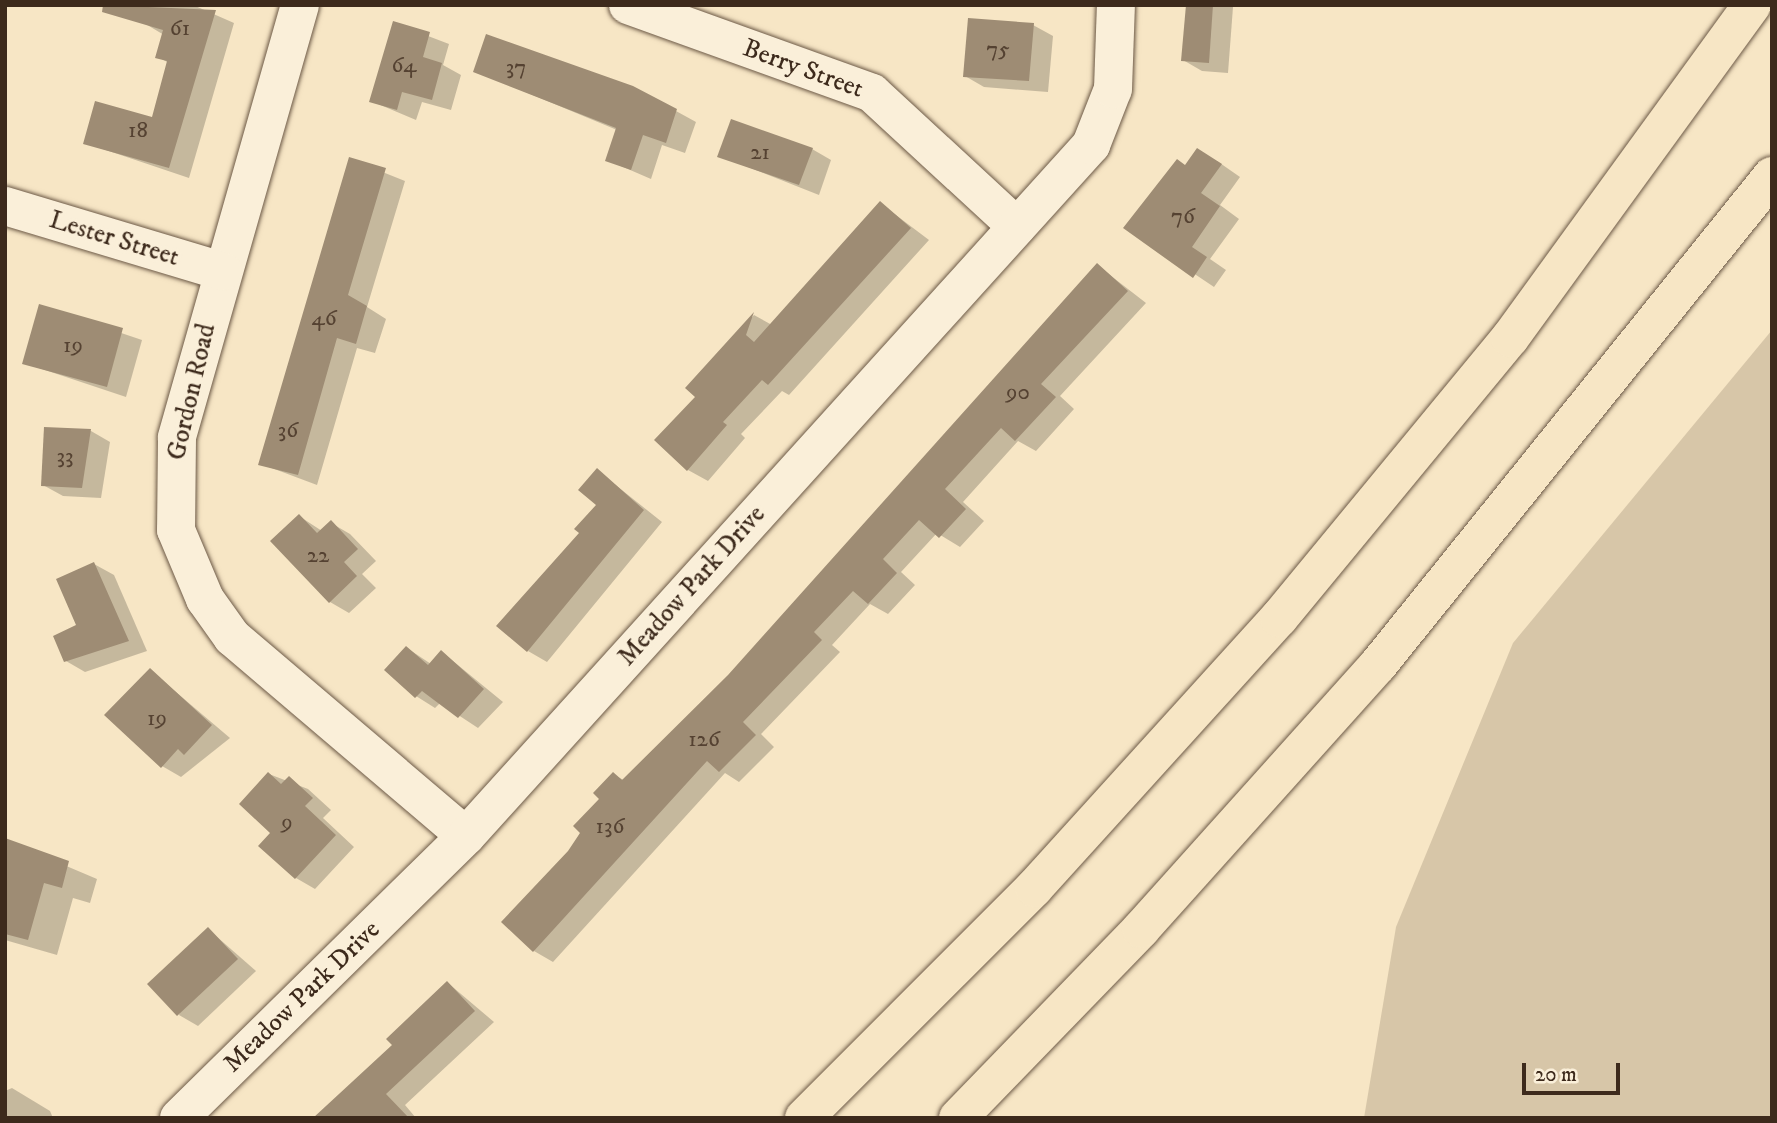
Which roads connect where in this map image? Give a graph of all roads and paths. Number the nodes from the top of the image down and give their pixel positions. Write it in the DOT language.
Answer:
graph roads {
  1 [pos="300,5"];
  2 [pos="628,5"];
  3 [pos="1116,5"];
  4 [pos="1752,5"];
  5 [pos="1772,162"];
  6 [pos="1772,176"];
  7 [pos="5,206"];
  8 [pos="1017,227"];
  9 [pos="222,271"];
  10 [pos="1674,297"];
  11 [pos="466,836"];
  12 [pos="179,1118"];
  13 [pos="804,1118"];
  14 [pos="958,1118"];
  1 -- 9 [label="street, Gordon Road"];
  2 -- 8 [label="street, Berry Street"];
  3 -- 8 [label="street, Meadow Park Drive"];
  4 -- 13 [label="highway"];
  5 -- 10 [label="highway"];
  6 -- 10 [label="highway"];
  7 -- 9 [label="street, Lester Street"];
  8 -- 11 [label="street, Meadow Park Drive"];
  9 -- 11 [label="street, Gordon Road"];
  10 -- 14 [label="highway"];
  11 -- 12 [label="street, Meadow Park Drive"];
}
